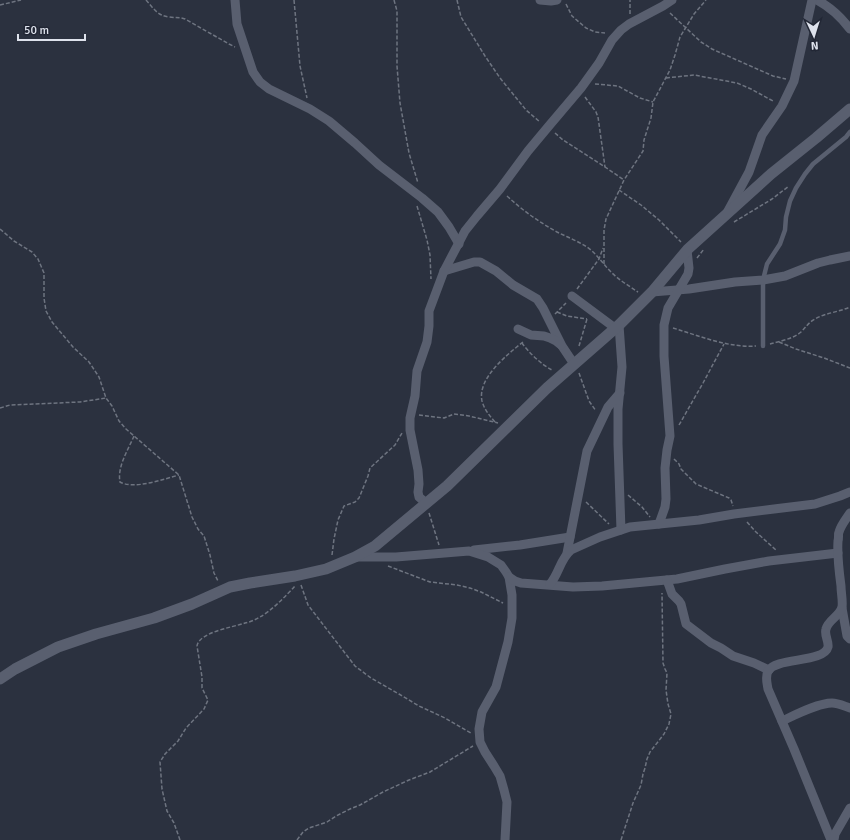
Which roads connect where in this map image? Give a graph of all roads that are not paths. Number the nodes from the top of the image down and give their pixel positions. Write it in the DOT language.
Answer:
graph roads {
  1 [pos="235,0"];
  2 [pos="540,0"];
  3 [pos="556,0"];
  4 [pos="672,0"];
  5 [pos="812,0"];
  6 [pos="818,0"];
  7 [pos="850,29"];
  8 [pos="850,109"];
  9 [pos="850,132"];
  10 [pos="729,219"];
  11 [pos="459,244"];
  12 [pos="688,250"];
  13 [pos="850,256"];
  14 [pos="444,271"];
  15 [pos="764,280"];
  16 [pos="678,290"];
  17 [pos="649,295"];
  18 [pos="572,296"];
  19 [pos="617,326"];
  20 [pos="518,329"];
  21 [pos="562,346"];
  22 [pos="763,346"];
  23 [pos="577,362"];
  24 [pos="620,393"];
  25 [pos="850,492"];
  26 [pos="426,503"];
  27 [pos="850,513"];
  28 [pos="657,524"];
  29 [pos="619,530"];
  30 [pos="570,537"];
  31 [pos="469,551"];
  32 [pos="567,553"];
  33 [pos="838,553"];
  34 [pos="355,557"];
  35 [pos="509,577"];
  36 [pos="664,580"];
  37 [pos="550,584"];
  38 [pos="842,608"];
  39 [pos="850,639"];
  40 [pos="769,670"];
  41 [pos="0,679"];
  42 [pos="850,708"];
  43 [pos="782,721"];
  44 [pos="850,808"];
  45 [pos="505,840"];
  46 [pos="832,840"];
  1 -- 11 [label="street"];
  2 -- 3 [label="street"];
  4 -- 11 [label="street"];
  5 -- 10 [label="street"];
  6 -- 7 [label="street"];
  8 -- 10 [label="street"];
  9 -- 15 [label="lane"];
  10 -- 12 [label="street"];
  11 -- 14 [label="street"];
  12 -- 16 [label="street"];
  12 -- 17 [label="street"];
  13 -- 15 [label="street"];
  14 -- 21 [label="street"];
  14 -- 26 [label="street"];
  15 -- 16 [label="street"];
  15 -- 22 [label="lane"];
  16 -- 17 [label="street"];
  16 -- 28 [label="street"];
  17 -- 19 [label="street"];
  18 -- 19 [label="street"];
  19 -- 23 [label="street"];
  19 -- 24 [label="street"];
  20 -- 21 [label="street"];
  21 -- 23 [label="street"];
  23 -- 26 [label="street"];
  24 -- 29 [label="street"];
  24 -- 30 [label="street"];
  25 -- 28 [label="street"];
  26 -- 34 [label="street"];
  27 -- 33 [label="street"];
  28 -- 29 [label="street"];
  29 -- 32 [label="street"];
  30 -- 31 [label="street"];
  30 -- 32 [label="street"];
  31 -- 34 [label="street"];
  31 -- 35 [label="street"];
  32 -- 37 [label="street"];
  33 -- 36 [label="street"];
  33 -- 38 [label="street"];
  34 -- 41 [label="street"];
  35 -- 37 [label="street"];
  35 -- 45 [label="street"];
  36 -- 37 [label="street"];
  36 -- 40 [label="street"];
  38 -- 39 [label="street"];
  38 -- 40 [label="street"];
  40 -- 43 [label="street"];
  42 -- 43 [label="street"];
  43 -- 46 [label="street"];
  44 -- 46 [label="street"];
}
